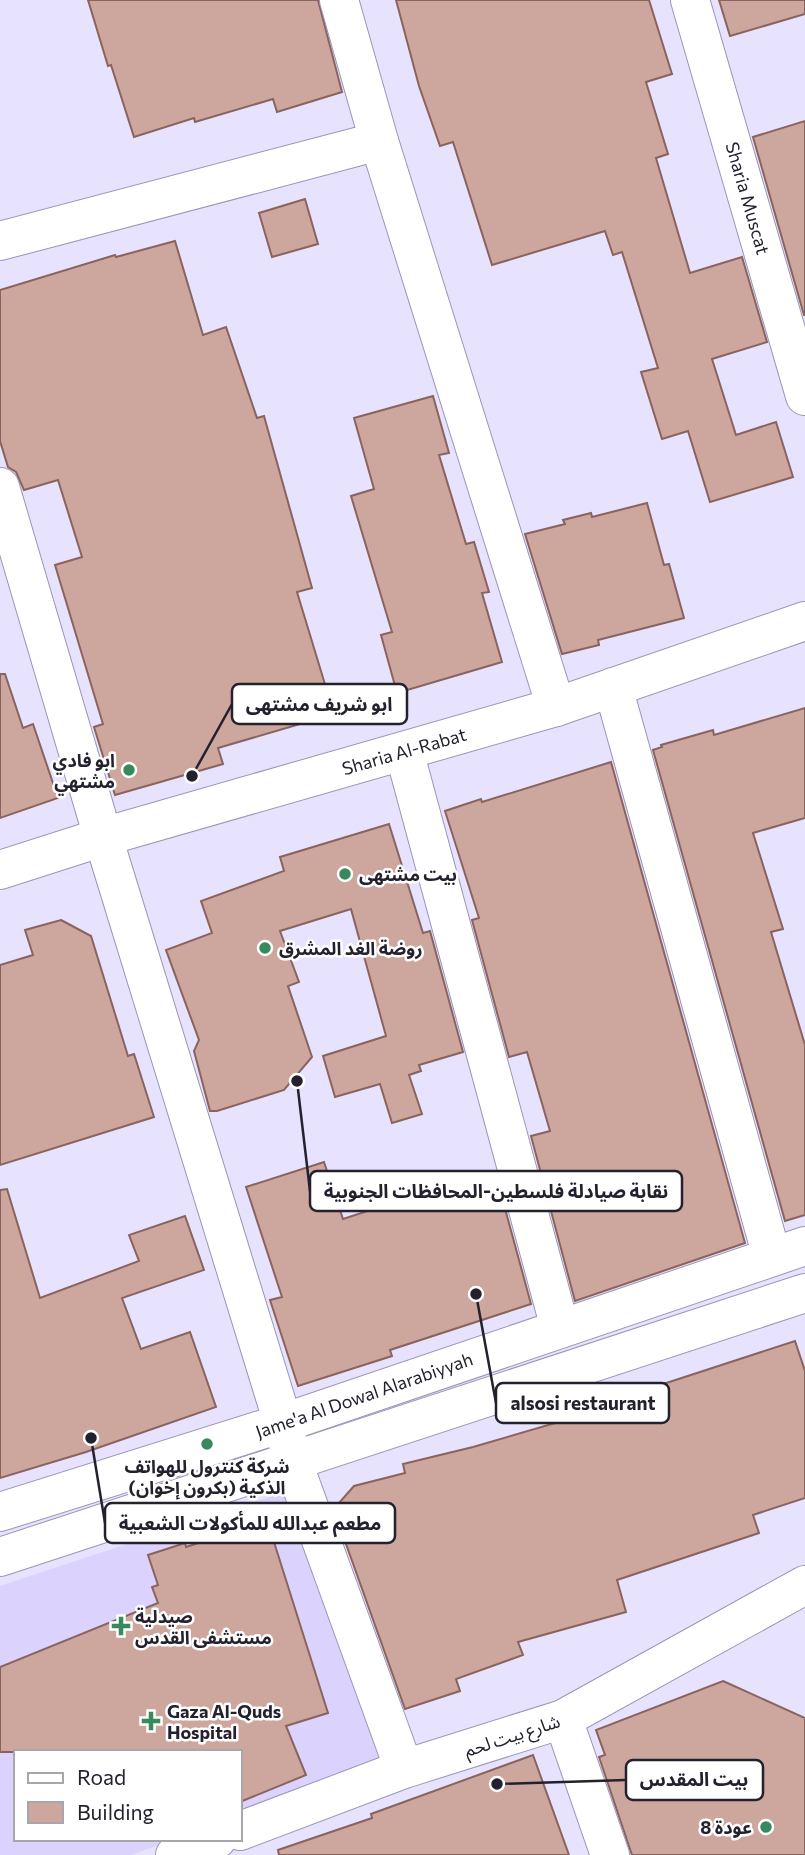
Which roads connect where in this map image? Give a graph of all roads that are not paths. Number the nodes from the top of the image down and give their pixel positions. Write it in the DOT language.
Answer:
graph roads {
  1 [pos="339,0"];
  2 [pos="690,0"];
  3 [pos="380,141"];
  4 [pos="0,241"];
  5 [pos="805,396"];
  6 [pos="0,487"];
  7 [pos="805,621"];
  8 [pos="613,687"];
  9 [pos="556,708"];
  10 [pos="404,751"];
  11 [pos="103,837"];
  12 [pos="0,870"];
  13 [pos="789,1251"];
  14 [pos="805,1293"];
  15 [pos="560,1328"];
  16 [pos="283,1423"];
  17 [pos="292,1460"];
  18 [pos="0,1512"];
  19 [pos="0,1557"];
  20 [pos="805,1585"];
  21 [pos="562,1719"];
  22 [pos="404,1769"];
  23 [pos="242,1830"];
  24 [pos="212,1841"];
  25 [pos="175,1855"];
  26 [pos="610,1855"];
  1 -- 3 [label="street"];
  2 -- 5 [label="street, Sharia Muscat"];
  3 -- 4 [label="street"];
  3 -- 9 [label="street"];
  6 -- 11 [label="street"];
  7 -- 8 [label="street, Sharia Al-Rabat"];
  8 -- 9 [label="street, Sharia Al-Rabat"];
  8 -- 13 [label="street"];
  9 -- 10 [label="street, Sharia Al-Rabat"];
  10 -- 11 [label="street, Sharia Al-Rabat"];
  10 -- 15 [label="street"];
  11 -- 12 [label="street, Sharia Al-Rabat"];
  11 -- 16 [label="street"];
  13 -- 15 [label="street, Jame'a Al Dowal Alarabiyyah"];
  14 -- 17 [label="street"];
  15 -- 16 [label="street, Jame'a Al Dowal Alarabiyyah"];
  16 -- 17 [label="street"];
  16 -- 18 [label="street, Jame'a Al Dowal Alarabiyyah"];
  17 -- 19 [label="street"];
  17 -- 22 [label="street"];
  20 -- 21 [label="street, شارع بيت لحم"];
  21 -- 22 [label="street, شارع بيت لحم"];
  21 -- 26 [label="street"];
  22 -- 23 [label="street, شارع بيت لحم"];
  24 -- 25 [label="street"];
}
